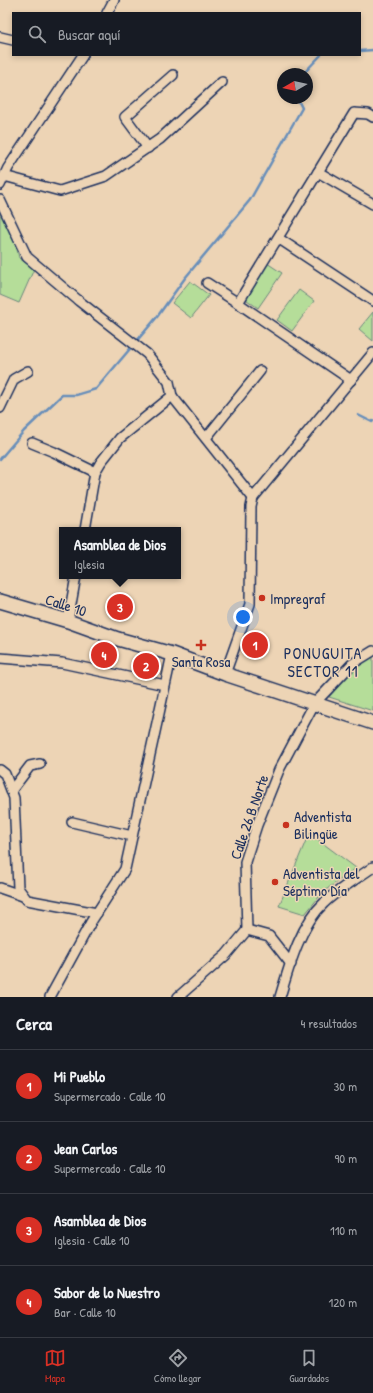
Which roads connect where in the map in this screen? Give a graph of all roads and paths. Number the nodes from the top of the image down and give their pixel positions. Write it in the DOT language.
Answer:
graph roads {
  1 [pos="114,0"];
  2 [pos="108,12"];
  3 [pos="0,37"];
  4 [pos="12,40"];
  5 [pos="79,56"];
  6 [pos="173,75"];
  7 [pos="222,82"];
  8 [pos="373,117"];
  9 [pos="148,148"];
  10 [pos="318,172"];
  11 [pos="2,180"];
  12 [pos="0,200"];
  13 [pos="373,204"];
  14 [pos="278,238"];
  15 [pos="207,283"];
  16 [pos="373,301"];
  17 [pos="238,303"];
  18 [pos="373,354"];
  19 [pos="28,371"];
  20 [pos="260,371"];
  21 [pos="351,380"];
  22 [pos="172,396"];
  23 [pos="0,408"];
  24 [pos="206,438"];
  25 [pos="32,443"];
  26 [pos="95,472"];
  27 [pos="253,498"];
  28 [pos="85,527"];
  29 [pos="75,579"];
  30 [pos="0,601"];
  31 [pos="68,621"];
  32 [pos="373,651"];
  33 [pos="172,654"];
  34 [pos="0,658"];
  35 [pos="225,674"];
  36 [pos="165,685"];
  37 [pos="314,704"];
  38 [pos="373,723"];
  39 [pos="40,764"];
  40 [pos="0,770"];
  41 [pos="11,791"];
  42 [pos="72,822"];
  43 [pos="132,836"];
  44 [pos="373,867"];
  45 [pos="0,888"];
  46 [pos="23,896"];
  47 [pos="97,913"];
  48 [pos="247,930"];
  49 [pos="291,964"];
  50 [pos="50,997"];
  51 [pos="178,997"];
  52 [pos="280,997"];
  1 -- 2 [label="street"];
  3 -- 4 [label="street"];
  5 -- 11 [label="street"];
  6 -- 9 [label="street"];
  7 -- 9 [label="street"];
  8 -- 10 [label="street"];
  9 -- 11 [label="street"];
  10 -- 13 [label="street"];
  10 -- 14 [label="street"];
  12 -- 22 [label="street"];
  14 -- 16 [label="street"];
  14 -- 17 [label="street"];
  15 -- 17 [label="street"];
  17 -- 21 [label="street"];
  18 -- 21 [label="street"];
  19 -- 23 [label="street"];
  20 -- 24 [label="street"];
  21 -- 27 [label="street"];
  22 -- 24 [label="street"];
  22 -- 26 [label="street"];
  24 -- 27 [label="street"];
  25 -- 26 [label="street"];
  26 -- 28 [label="street"];
  27 -- 35 [label="street"];
  29 -- 31 [label="street"];
  30 -- 31 [label="main road, Calle 10"];
  31 -- 33 [label="main road, Calle 10"];
  32 -- 37 [label="street, Calle 26 B Norte"];
  33 -- 35 [label="main road, Calle 10"];
  33 -- 36 [label="street"];
  34 -- 36 [label="street"];
  35 -- 37 [label="main road, Calle 10"];
  36 -- 43 [label="street"];
  37 -- 38 [label="main road, Calle 10"];
  37 -- 48 [label="street, Calle 26 B Norte"];
  39 -- 41 [label="street"];
  40 -- 41 [label="street"];
  41 -- 46 [label="street"];
  42 -- 43 [label="street"];
  43 -- 47 [label="street"];
  44 -- 49 [label="street"];
  45 -- 46 [label="street"];
  46 -- 47 [label="street"];
  47 -- 50 [label="street"];
  48 -- 49 [label="street"];
  48 -- 51 [label="street"];
  49 -- 52 [label="street"];
}
